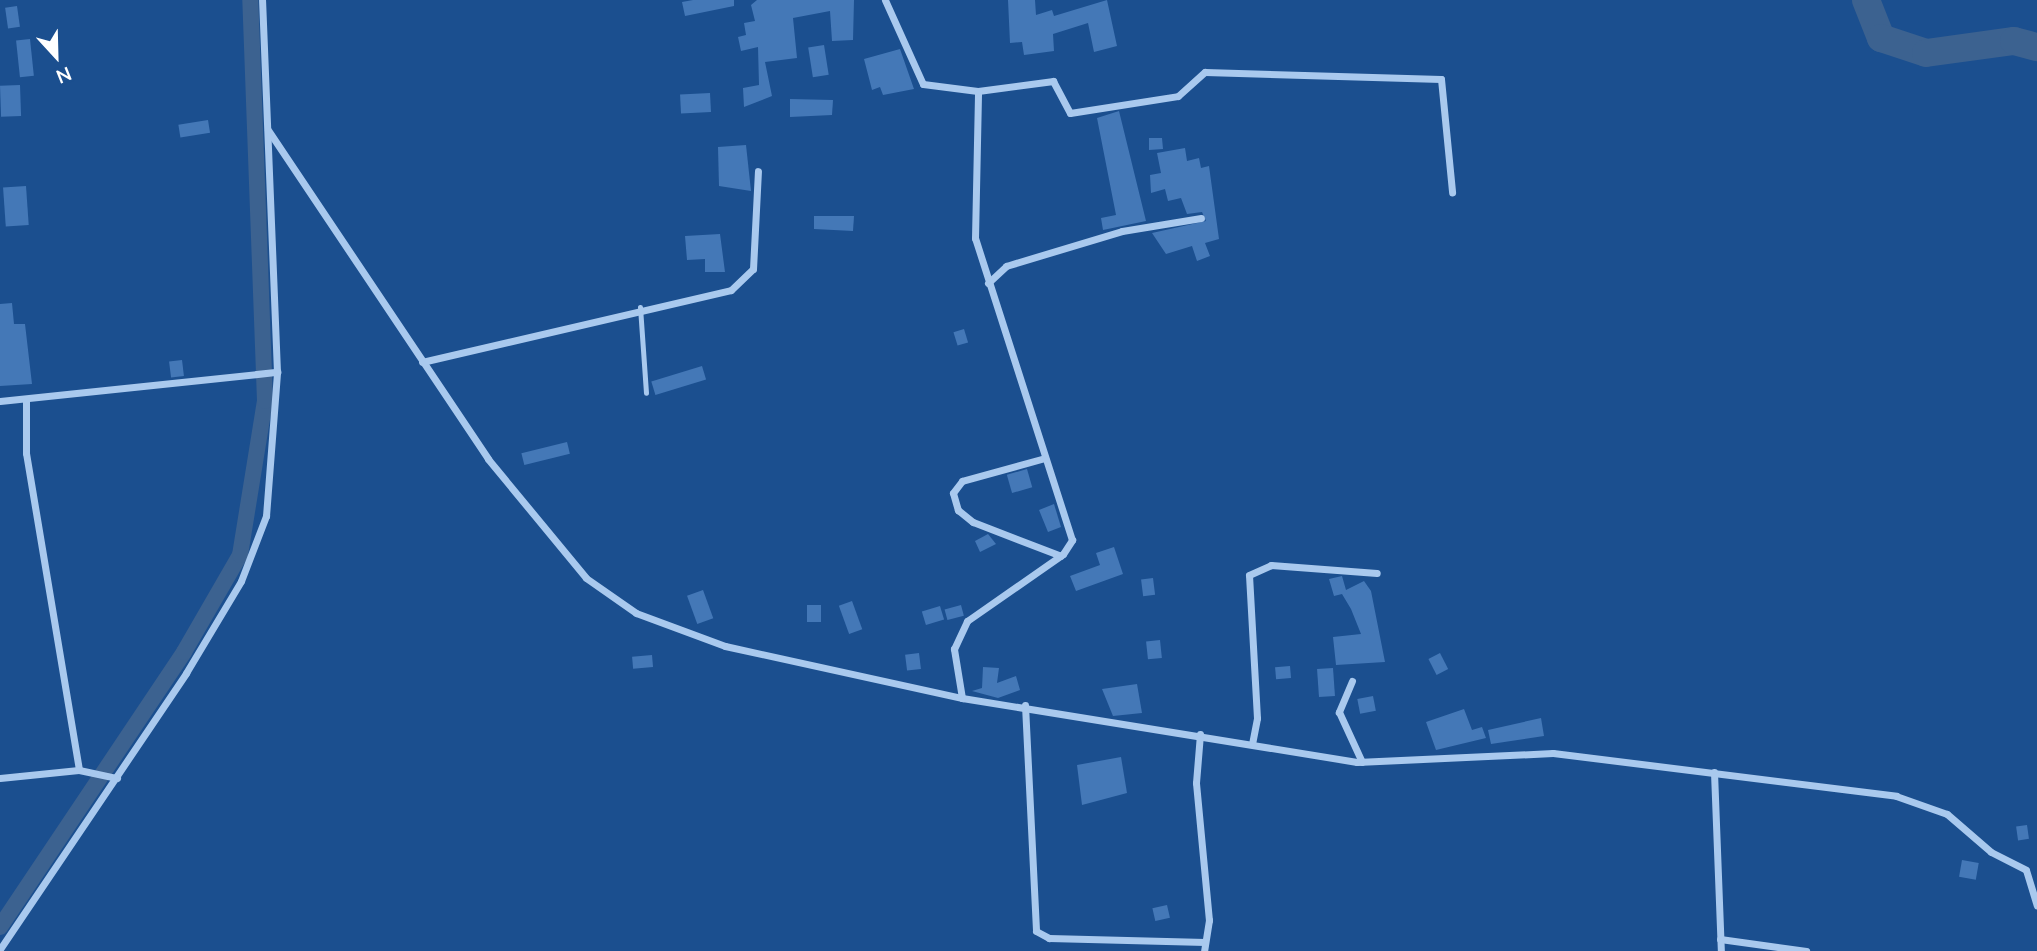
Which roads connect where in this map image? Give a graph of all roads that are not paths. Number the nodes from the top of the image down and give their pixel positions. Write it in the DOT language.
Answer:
graph roads {
  1 [pos="262,0"];
  2 [pos="886,0"];
  3 [pos="978,91"];
  4 [pos="268,131"];
  5 [pos="758,171"];
  6 [pos="1451,191"];
  7 [pos="1201,218"];
  8 [pos="988,283"];
  9 [pos="640,307"];
  10 [pos="422,362"];
  11 [pos="272,373"];
  12 [pos="646,393"];
  13 [pos="0,401"];
  14 [pos="26,401"];
  15 [pos="1045,458"];
  16 [pos="1061,556"];
  17 [pos="1377,573"];
  18 [pos="1352,681"];
  19 [pos="962,698"];
  20 [pos="1026,705"];
  21 [pos="1199,737"];
  22 [pos="1252,744"];
  23 [pos="1362,762"];
  24 [pos="79,770"];
  25 [pos="1714,776"];
  26 [pos="0,778"];
  27 [pos="117,778"];
  28 [pos="2026,870"];
  29 [pos="2037,871"];
  30 [pos="2037,905"];
  31 [pos="1720,939"];
  32 [pos="1205,942"];
  33 [pos="0,949"];
  34 [pos="1204,951"];
  35 [pos="1721,951"];
  36 [pos="1806,951"];
  1 -- 4 [label="street"];
  2 -- 3 [label="street"];
  3 -- 6 [label="street"];
  3 -- 8 [label="street"];
  4 -- 10 [label="street"];
  4 -- 11 [label="street"];
  5 -- 9 [label="street"];
  7 -- 8 [label="street"];
  8 -- 15 [label="street"];
  9 -- 10 [label="street"];
  9 -- 12 [label="lane"];
  10 -- 19 [label="street"];
  11 -- 14 [label="street"];
  11 -- 27 [label="street"];
  13 -- 14 [label="street"];
  14 -- 24 [label="street"];
  15 -- 16 [label="street"];
  15 -- 16 [label="street"];
  16 -- 19 [label="street"];
  17 -- 22 [label="street"];
  18 -- 23 [label="street"];
  19 -- 20 [label="street"];
  20 -- 21 [label="street"];
  20 -- 32 [label="street"];
  21 -- 22 [label="street"];
  21 -- 32 [label="street"];
  22 -- 23 [label="street"];
  23 -- 25 [label="street"];
  24 -- 26 [label="street"];
  24 -- 27 [label="street"];
  25 -- 28 [label="street"];
  25 -- 31 [label="street"];
  27 -- 33 [label="street"];
  28 -- 29 [label="street"];
  28 -- 30 [label="street"];
  31 -- 35 [label="street"];
  31 -- 36 [label="street"];
  32 -- 34 [label="street"];
}
